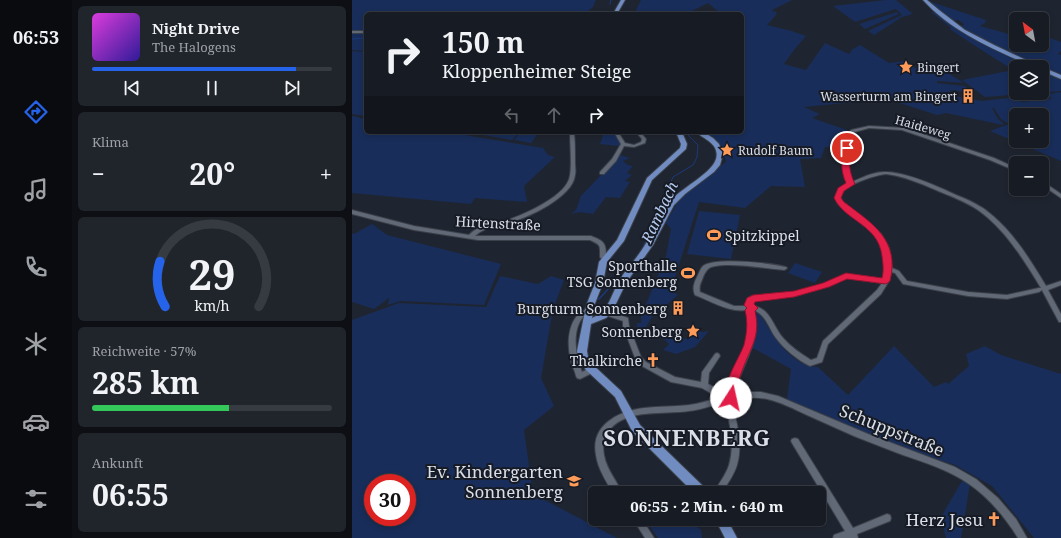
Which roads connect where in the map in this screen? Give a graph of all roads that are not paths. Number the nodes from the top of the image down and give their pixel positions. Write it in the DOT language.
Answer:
graph roads {
  1 [pos="623,0"];
  2 [pos="924,0"];
  3 [pos="616,12"];
  4 [pos="352,32"];
  5 [pos="364,32"];
  6 [pos="1022,60"];
  7 [pos="1049,72"];
  8 [pos="1061,77"];
  9 [pos="572,134"];
  10 [pos="617,134"];
  11 [pos="640,134"];
  12 [pos="680,134"];
  13 [pos="703,134"];
  14 [pos="623,144"];
  15 [pos="1009,167"];
  16 [pos="602,173"];
  17 [pos="851,184"];
  18 [pos="1049,188"];
  19 [pos="1061,196"];
  20 [pos="352,212"];
  21 [pos="470,236"];
  22 [pos="606,259"];
  23 [pos="784,268"];
  24 [pos="889,269"];
  25 [pos="886,281"];
  26 [pos="1061,283"];
  27 [pos="1042,289"];
  28 [pos="749,308"];
  29 [pos="590,310"];
  30 [pos="607,313"];
  31 [pos="1061,320"];
  32 [pos="588,322"];
  33 [pos="717,356"];
  34 [pos="592,370"];
  35 [pos="704,385"];
  36 [pos="729,398"];
  37 [pos="628,415"];
  38 [pos="796,441"];
  39 [pos="613,486"];
  40 [pos="695,486"];
  41 [pos="722,486"];
  42 [pos="887,518"];
  43 [pos="642,526"];
  44 [pos="725,526"];
  45 [pos="852,535"];
  46 [pos="650,538"];
  47 [pos="731,538"];
  48 [pos="837,538"];
  49 [pos="1023,538"];
  1 -- 3 [label="main road"];
  2 -- 6 [label="main road"];
  4 -- 5 [label="street"];
  7 -- 8 [label="main road"];
  9 -- 21 [label="street"];
  10 -- 14 [label="street"];
  11 -- 14 [label="street"];
  12 -- 22 [label="main road"];
  13 -- 30 [label="main road"];
  14 -- 16 [label="street"];
  15 -- 17 [label="street, Haideweg"];
  17 -- 24 [label="street"];
  17 -- 27 [label="street"];
  18 -- 19 [label="street"];
  20 -- 21 [label="street, Hirtenstraße"];
  21 -- 22 [label="street, Hirtenstraße"];
  22 -- 29 [label="main road"];
  23 -- 28 [label="street"];
  24 -- 25 [label="street"];
  24 -- 27 [label="street"];
  25 -- 28 [label="street"];
  25 -- 28 [label="street"];
  26 -- 27 [label="street"];
  27 -- 31 [label="street"];
  28 -- 36 [label="street"];
  29 -- 32 [label="main road"];
  29 -- 34 [label="street"];
  30 -- 32 [label="main road"];
  30 -- 35 [label="street"];
  32 -- 34 [label="main road"];
  33 -- 35 [label="street"];
  34 -- 37 [label="main road"];
  35 -- 36 [label="street"];
  36 -- 37 [label="street, Schuppstraße"];
  36 -- 41 [label="street"];
  36 -- 49 [label="street, Schuppstraße"];
  37 -- 39 [label="street, Schuppstraße"];
  37 -- 40 [label="main road"];
  38 -- 45 [label="street"];
  42 -- 45 [label="street"];
  43 -- 46 [label="street"];
  44 -- 47 [label="main road"];
  45 -- 48 [label="street"];
}
